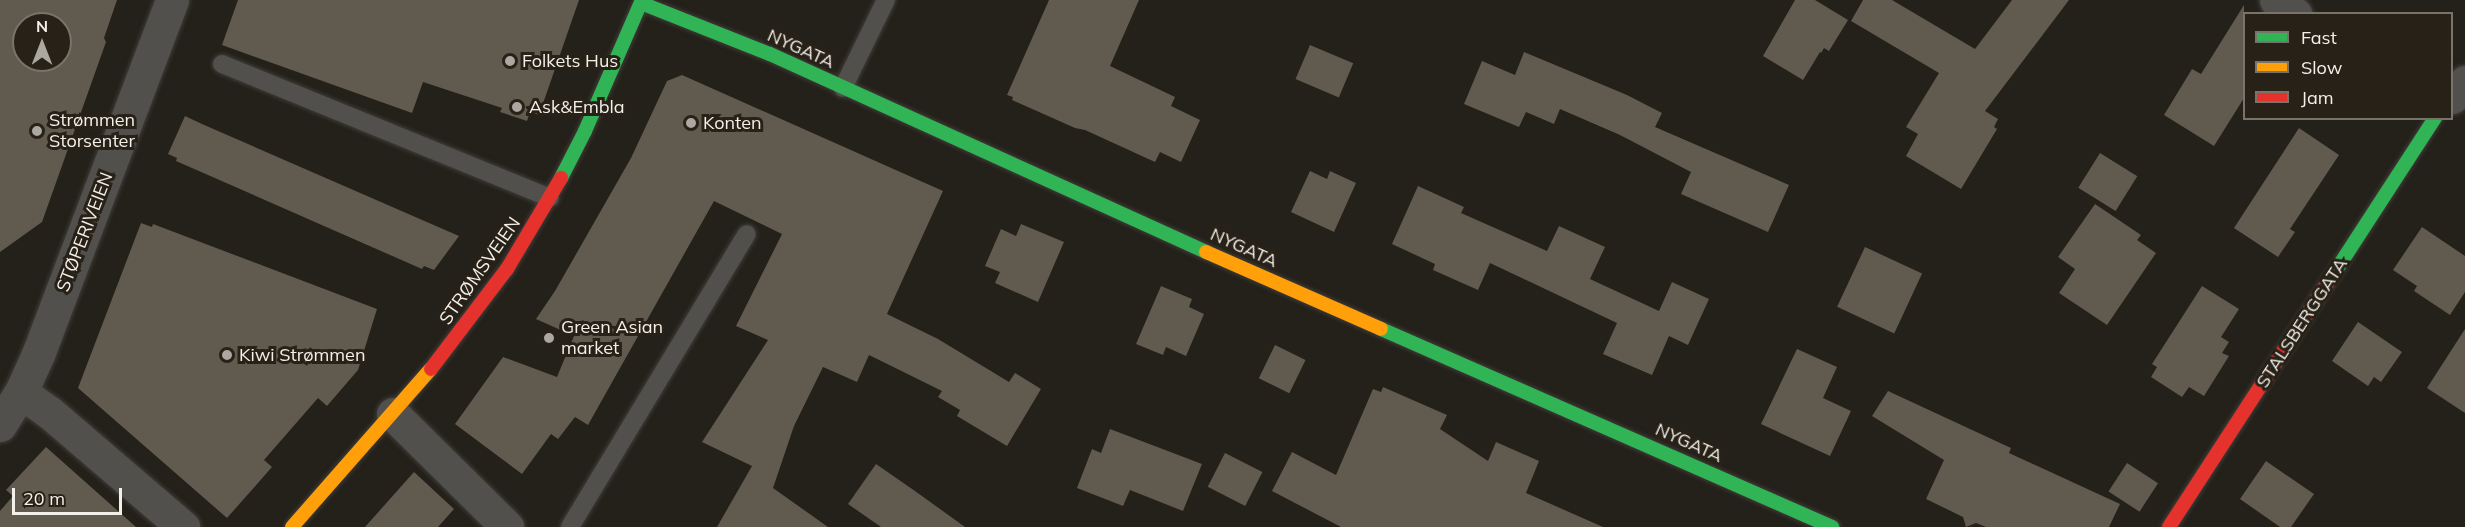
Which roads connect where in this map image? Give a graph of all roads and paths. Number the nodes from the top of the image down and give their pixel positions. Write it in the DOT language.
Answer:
graph roads {
  1 [pos="172,0"];
  2 [pos="886,0"];
  3 [pos="2276,0"];
  4 [pos="641,1"];
  5 [pos="2292,12"];
  6 [pos="222,64"];
  7 [pos="2465,82"];
  8 [pos="843,88"];
  9 [pos="2453,95"];
  10 [pos="2434,120"];
  11 [pos="550,198"];
  12 [pos="747,234"];
  13 [pos="21,392"];
  14 [pos="393,414"];
  15 [pos="0,425"];
  16 [pos="183,527"];
  17 [pos="292,527"];
  18 [pos="507,527"];
  19 [pos="570,527"];
  20 [pos="1832,527"];
  21 [pos="2169,527"];
  1 -- 13 [label="street, STØPERIVEIEN"];
  2 -- 8 [label="lane"];
  3 -- 5 [label="street"];
  4 -- 8 [label="main road, NYGATA"];
  4 -- 11 [label="main road, STRØMSVEIEN"];
  6 -- 11 [label="lane"];
  7 -- 9 [label="street"];
  8 -- 20 [label="main road, NYGATA"];
  10 -- 21 [label="main road, STALSBERGGATA"];
  11 -- 14 [label="main road, STRØMSVEIEN"];
  12 -- 19 [label="lane"];
  13 -- 15 [label="street, STØPERIVEIEN"];
  13 -- 16 [label="street"];
  14 -- 17 [label="main road, STRØMSVEIEN"];
  14 -- 18 [label="street"];
}
